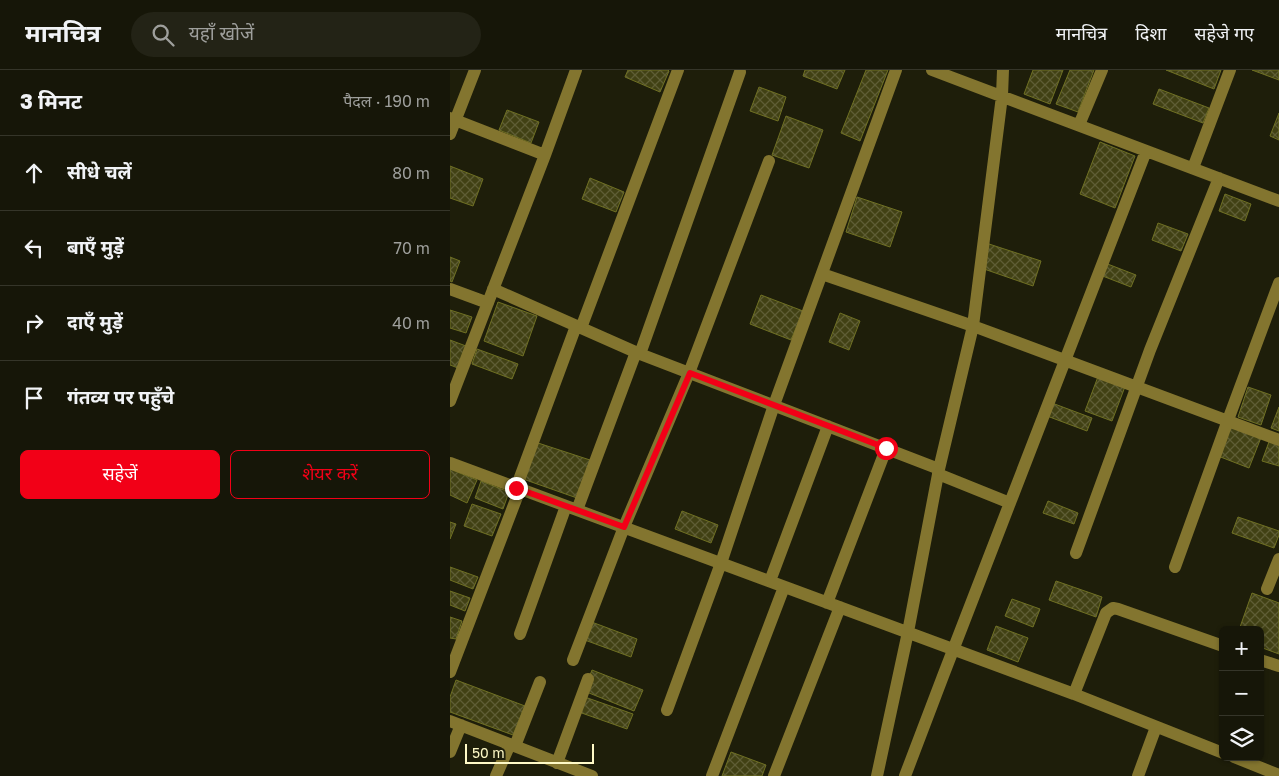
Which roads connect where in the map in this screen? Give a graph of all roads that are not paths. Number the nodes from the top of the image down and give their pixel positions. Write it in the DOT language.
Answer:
graph roads {
  1 [pos="475,70"];
  2 [pos="576,70"];
  3 [pos="678,70"];
  4 [pos="896,70"];
  5 [pos="932,70"];
  6 [pos="1004,70"];
  7 [pos="1102,70"];
  8 [pos="1230,70"];
  9 [pos="740,72"];
  10 [pos="1002,96"];
  11 [pos="453,119"];
  12 [pos="1079,125"];
  13 [pos="450,134"];
  14 [pos="1146,151"];
  15 [pos="545,155"];
  16 [pos="769,161"];
  17 [pos="1193,168"];
  18 [pos="1219,178"];
  19 [pos="1279,201"];
  20 [pos="822,274"];
  21 [pos="1279,283"];
  22 [pos="450,289"];
  23 [pos="493,289"];
  24 [pos="488,303"];
  25 [pos="972,326"];
  26 [pos="579,327"];
  27 [pos="638,353"];
  28 [pos="1066,360"];
  29 [pos="690,373"];
  30 [pos="1136,387"];
  31 [pos="450,401"];
  32 [pos="774,405"];
  33 [pos="1228,420"];
  34 [pos="828,426"];
  35 [pos="1279,440"];
  36 [pos="886,448"];
  37 [pos="450,463"];
  38 [pos="939,471"];
  39 [pos="518,488"];
  40 [pos="1010,503"];
  41 [pos="571,508"];
  42 [pos="624,527"];
  43 [pos="1076,553"];
  44 [pos="1279,559"];
  45 [pos="721,563"];
  46 [pos="1175,567"];
  47 [pos="770,581"];
  48 [pos="784,587"];
  49 [pos="1267,589"];
  50 [pos="827,602"];
  51 [pos="840,607"];
  52 [pos="908,632"];
  53 [pos="520,634"];
  54 [pos="1219,645"];
  55 [pos="953,649"];
  56 [pos="573,660"];
  57 [pos="1264,661"];
  58 [pos="1279,666"];
  59 [pos="450,672"];
  60 [pos="588,679"];
  61 [pos="540,682"];
  62 [pos="1074,694"];
  63 [pos="668,710"];
  64 [pos="455,723"];
  65 [pos="1156,726"];
  66 [pos="512,745"];
  67 [pos="1219,751"];
  68 [pos="450,752"];
  69 [pos="1244,761"];
  70 [pos="560,768"];
  71 [pos="1279,775"];
  72 [pos="496,776"];
  73 [pos="592,776"];
  74 [pos="712,776"];
  75 [pos="774,776"];
  76 [pos="877,776"];
  77 [pos="905,776"];
  78 [pos="1138,776"];
  1 -- 11 [label="street"];
  2 -- 15 [label="street"];
  3 -- 26 [label="street"];
  4 -- 20 [label="street"];
  5 -- 10 [label="street"];
  6 -- 10 [label="street"];
  7 -- 12 [label="street"];
  8 -- 17 [label="street"];
  9 -- 27 [label="street"];
  10 -- 12 [label="street"];
  10 -- 25 [label="street"];
  11 -- 13 [label="street"];
  11 -- 15 [label="street"];
  12 -- 14 [label="street"];
  14 -- 17 [label="street"];
  14 -- 28 [label="street"];
  15 -- 23 [label="street"];
  16 -- 29 [label="street"];
  17 -- 18 [label="street"];
  18 -- 19 [label="street"];
  18 -- 30 [label="street"];
  20 -- 25 [label="street"];
  20 -- 32 [label="street"];
  21 -- 33 [label="street"];
  22 -- 24 [label="street"];
  23 -- 24 [label="street"];
  23 -- 26 [label="street"];
  24 -- 31 [label="street"];
  25 -- 28 [label="street"];
  25 -- 38 [label="street"];
  26 -- 27 [label="street"];
  26 -- 39 [label="street"];
  27 -- 29 [label="street"];
  27 -- 41 [label="street"];
  28 -- 30 [label="street"];
  28 -- 40 [label="street"];
  29 -- 32 [label="street"];
  29 -- 42 [label="street"];
  30 -- 33 [label="street"];
  30 -- 43 [label="street"];
  32 -- 34 [label="street"];
  32 -- 45 [label="street"];
  33 -- 35 [label="street"];
  33 -- 46 [label="street"];
  34 -- 36 [label="street"];
  34 -- 47 [label="street"];
  36 -- 38 [label="street"];
  36 -- 50 [label="street"];
  37 -- 39 [label="street"];
  38 -- 40 [label="street"];
  38 -- 52 [label="street"];
  39 -- 41 [label="street"];
  39 -- 59 [label="street"];
  40 -- 55 [label="street"];
  41 -- 42 [label="street"];
  41 -- 53 [label="street"];
  42 -- 45 [label="street"];
  42 -- 56 [label="street"];
  44 -- 49 [label="street"];
  45 -- 47 [label="street"];
  45 -- 63 [label="street"];
  47 -- 48 [label="street"];
  48 -- 50 [label="street"];
  48 -- 74 [label="street"];
  50 -- 51 [label="street"];
  51 -- 52 [label="street"];
  51 -- 75 [label="street"];
  52 -- 55 [label="street"];
  52 -- 76 [label="street"];
  54 -- 62 [label="street"];
  55 -- 62 [label="street"];
  55 -- 77 [label="street"];
  57 -- 58 [label="street"];
  60 -- 70 [label="street"];
  61 -- 66 [label="street"];
  62 -- 65 [label="street"];
  64 -- 66 [label="street"];
  64 -- 68 [label="street"];
  65 -- 67 [label="street"];
  65 -- 78 [label="street"];
  66 -- 70 [label="street"];
  66 -- 72 [label="street"];
  69 -- 71 [label="street"];
  70 -- 73 [label="street"];
}
